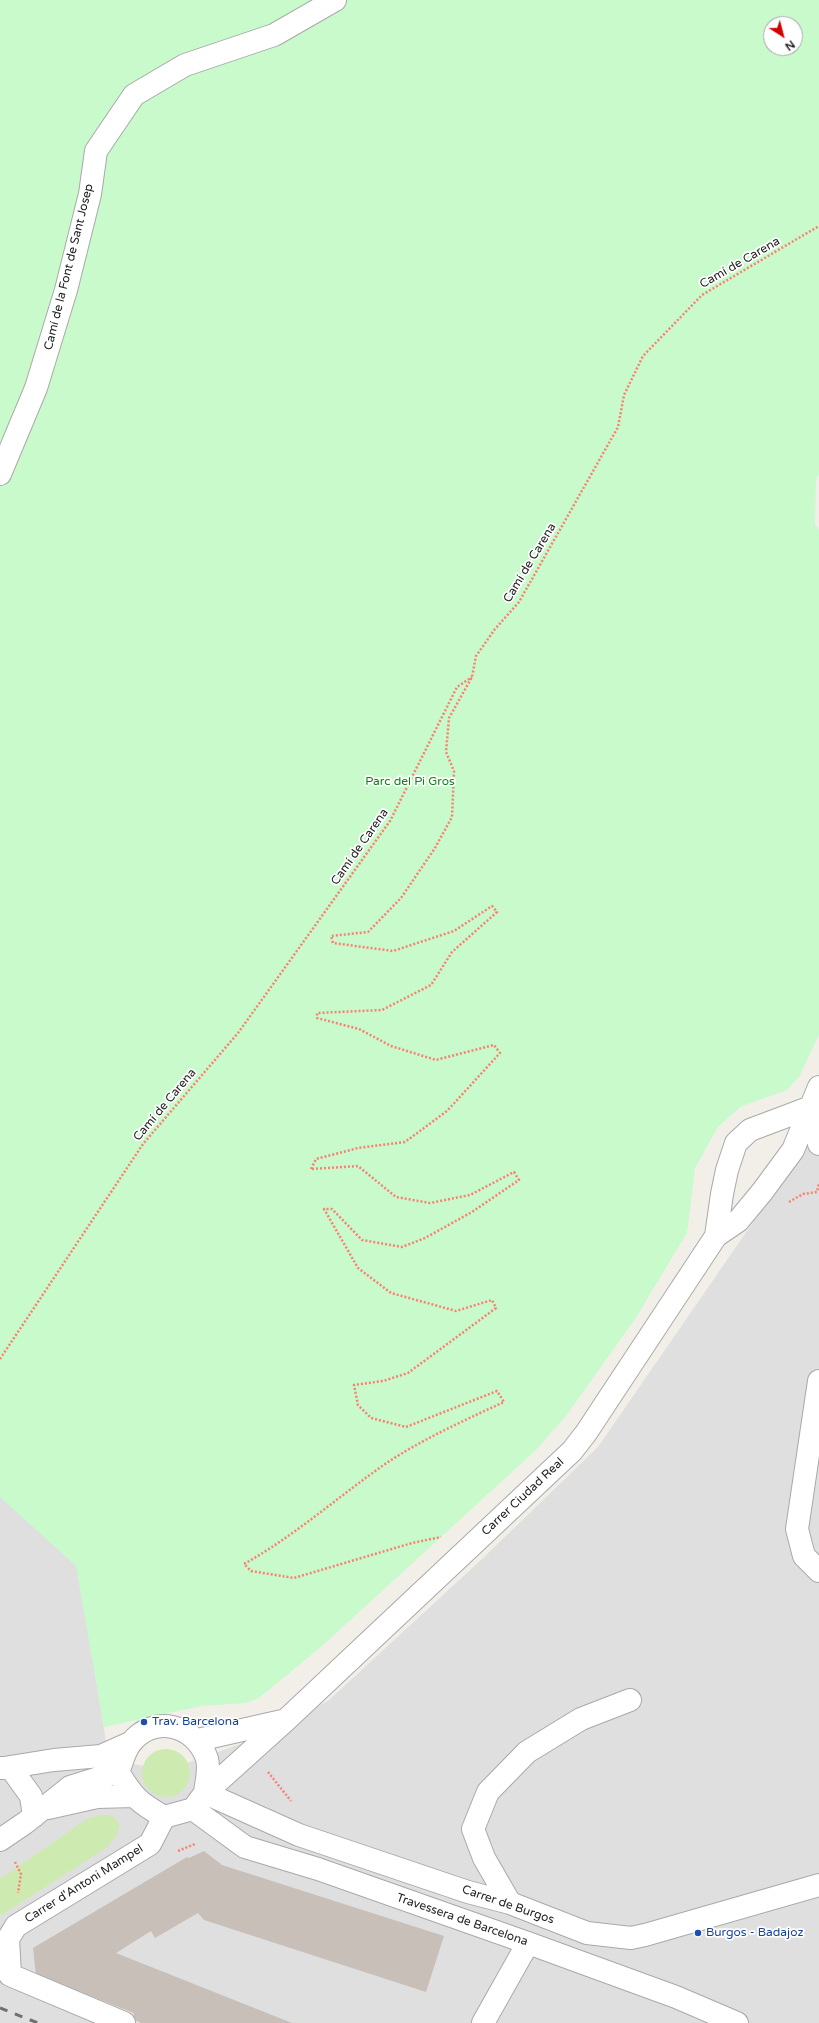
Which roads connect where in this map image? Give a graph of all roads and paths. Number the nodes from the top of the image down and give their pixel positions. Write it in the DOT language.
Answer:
graph roads {
  1 [pos="335,0"];
  2 [pos="819,226"];
  3 [pos="0,474"];
  4 [pos="472,677"];
  5 [pos="819,1087"];
  6 [pos="811,1107"];
  7 [pos="819,1144"];
  8 [pos="819,1183"];
  9 [pos="789,1202"];
  10 [pos="716,1236"];
  11 [pos="0,1359"];
  12 [pos="819,1382"];
  13 [pos="445,1536"];
  14 [pos="819,1571"];
  15 [pos="630,1700"];
  16 [pos="286,1720"];
  17 [pos="198,1740"];
  18 [pos="130,1743"];
  19 [pos="5,1767"];
  20 [pos="118,1772"];
  21 [pos="133,1796"];
  22 [pos="199,1801"];
  23 [pos="39,1812"];
  24 [pos="164,1817"];
  25 [pos="0,1840"];
  26 [pos="819,1885"];
  27 [pos="510,1903"];
  28 [pos="528,1943"];
  29 [pos="124,2023"];
  30 [pos="483,2023"];
  31 [pos="737,2023"];
  1 -- 3 [label="street, Camí de la Font de Sant Josep"];
  2 -- 4 [label="path, Camí de Carena"];
  4 -- 11 [label="path, Camí de Carena"];
  4 -- 13 [label="path"];
  5 -- 6 [label="street, Carrer Ciudad Real"];
  6 -- 7 [label="street"];
  6 -- 10 [label="street, Carrer Ciudad Real"];
  6 -- 10 [label="street, Carrer Ciudad Real"];
  8 -- 9 [label="path"];
  10 -- 16 [label="street, Carrer Ciudad Real"];
  12 -- 14 [label="street"];
  15 -- 27 [label="street"];
  16 -- 17 [label="street"];
  16 -- 22 [label="street, Carrer Ciudad Real"];
  17 -- 18 [label="street"];
  17 -- 22 [label="street"];
  18 -- 19 [label="street"];
  18 -- 20 [label="street"];
  19 -- 20 [label="street"];
  19 -- 23 [label="street"];
  20 -- 21 [label="street"];
  20 -- 23 [label="street"];
  21 -- 23 [label="street"];
  21 -- 24 [label="street"];
  22 -- 24 [label="street, Carrer Ciudad Real"];
  22 -- 27 [label="street, Carrer de Burgos"];
  22 -- 28 [label="street, Travessera de Barcelona"];
  23 -- 25 [label="street"];
  24 -- 29 [label="street, Carrer d'Antoni Mampel"];
  26 -- 27 [label="street, Carrer de Burgos"];
  28 -- 30 [label="street"];
  28 -- 31 [label="street, Travessera de Barcelona"];
}
